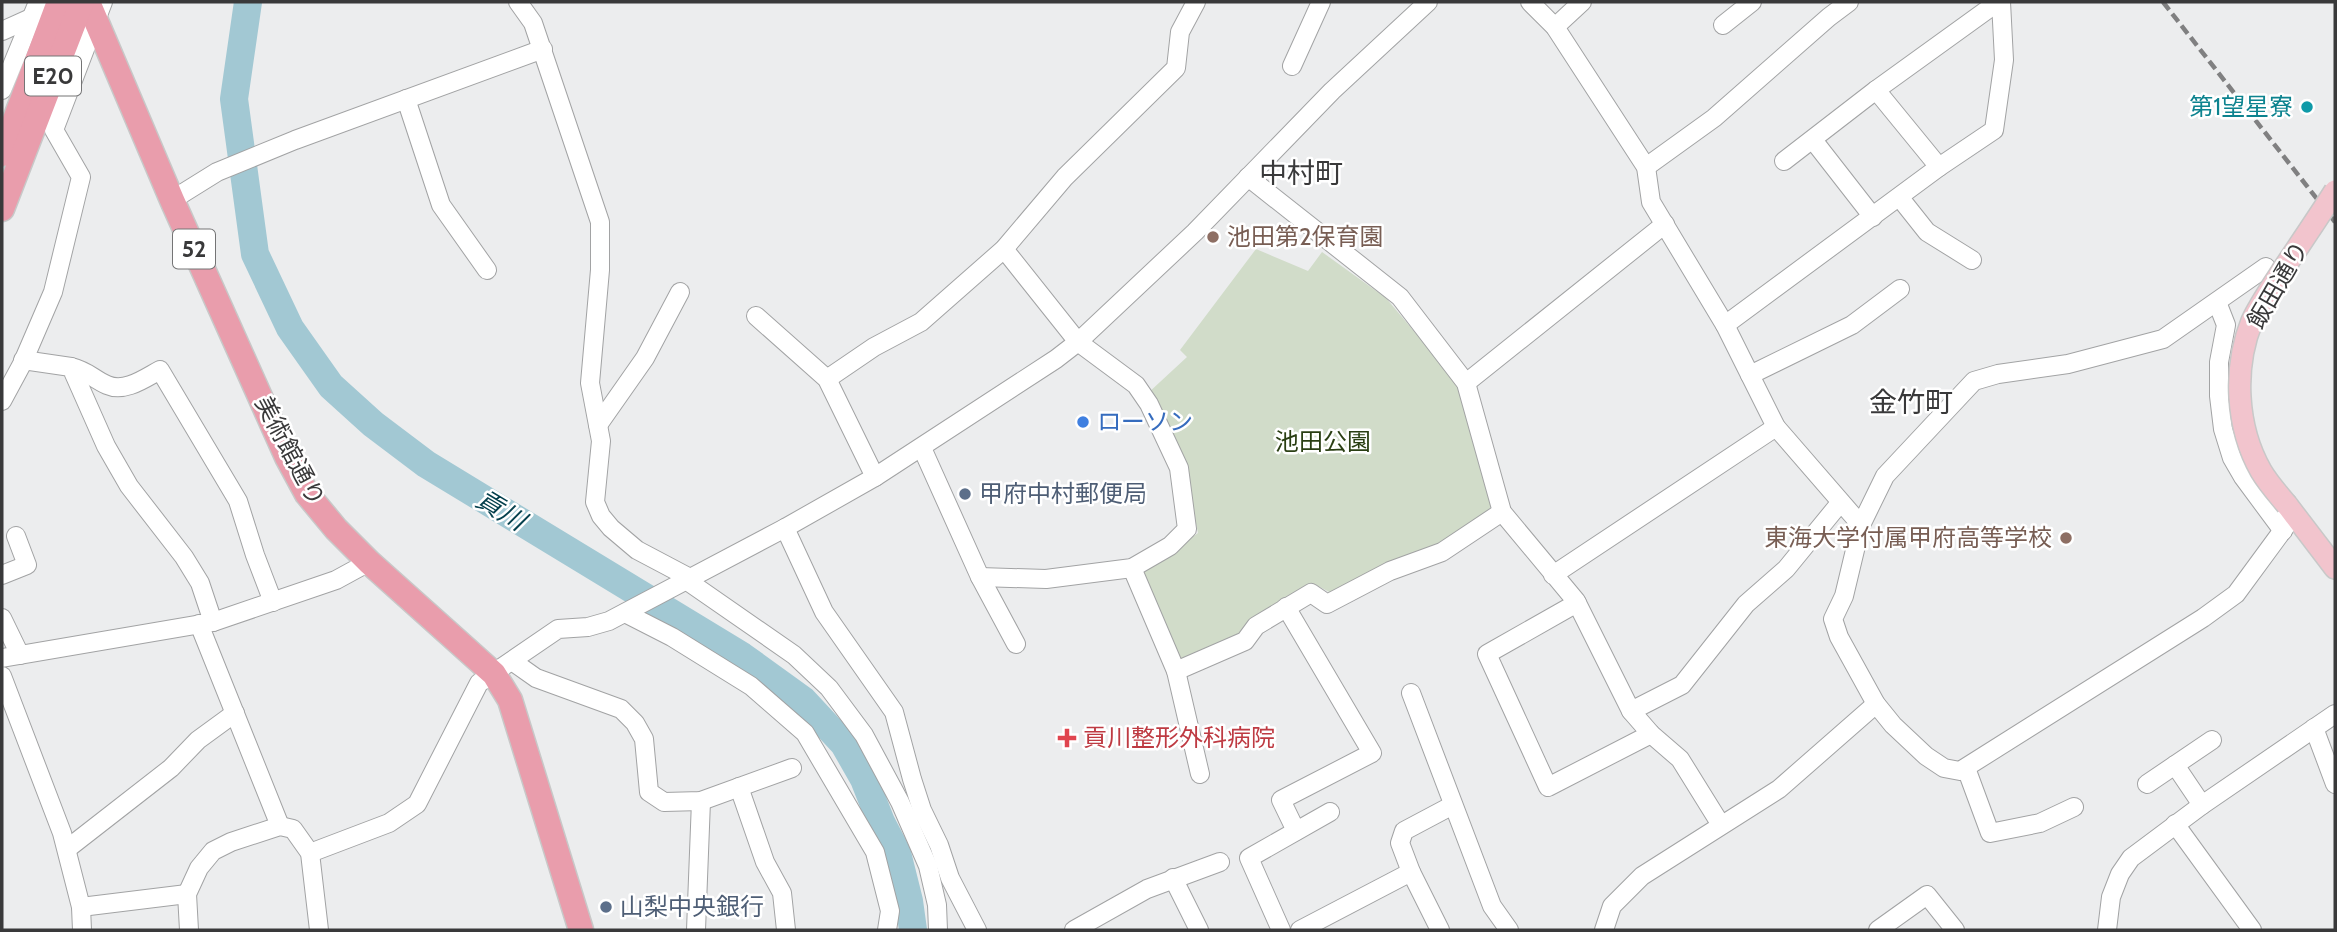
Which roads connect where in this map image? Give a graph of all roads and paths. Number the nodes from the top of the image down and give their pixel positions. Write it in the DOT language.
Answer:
graph roads {
  1 [pos="59,2"];
  2 [pos="518,2"];
  3 [pos="1196,2"];
  4 [pos="1321,2"];
  5 [pos="1428,2"];
  6 [pos="1530,2"];
  7 [pos="1582,2"];
  8 [pos="1752,2"];
  9 [pos="2000,2"];
  10 [pos="1839,5"];
  11 [pos="92,6"];
  12 [pos="34,10"];
  13 [pos="1723,25"];
  14 [pos="1555,27"];
  15 [pos="2,31"];
  16 [pos="543,49"];
  17 [pos="1292,66"];
  18 [pos="2,90"];
  19 [pos="1876,90"];
  20 [pos="406,99"];
  21 [pos="1813,140"];
  22 [pos="11,149"];
  23 [pos="1784,161"];
  24 [pos="1646,167"];
  25 [pos="1939,167"];
  26 [pos="1248,177"];
  27 [pos="2335,191"];
  28 [pos="1900,198"];
  29 [pos="172,200"];
  30 [pos="2,209"];
  31 [pos="1873,217"];
  32 [pos="1665,224"];
  33 [pos="1004,249"];
  34 [pos="1972,260"];
  35 [pos="2266,267"];
  36 [pos="487,270"];
  37 [pos="1900,289"];
  38 [pos="680,292"];
  39 [pos="2217,302"];
  40 [pos="756,316"];
  41 [pos="1725,325"];
  42 [pos="1077,342"];
  43 [pos="23,360"];
  44 [pos="71,367"];
  45 [pos="1750,375"];
  46 [pos="827,379"];
  47 [pos="1466,383"];
  48 [pos="2,401"];
  49 [pos="598,425"];
  50 [pos="1776,427"];
  51 [pos="922,448"];
  52 [pos="875,477"];
  53 [pos="1840,503"];
  54 [pos="1502,512"];
  55 [pos="2288,517"];
  56 [pos="1861,525"];
  57 [pos="785,528"];
  58 [pos="16,536"];
  59 [pos="369,562"];
  60 [pos="1132,568"];
  61 [pos="2335,568"];
  62 [pos="2,575"];
  63 [pos="1553,575"];
  64 [pos="980,577"];
  65 [pos="686,580"];
  66 [pos="273,602"];
  67 [pos="1577,603"];
  68 [pos="1286,607"];
  69 [pos="630,610"];
  70 [pos="2,618"];
  71 [pos="206,623"];
  72 [pos="1016,644"];
  73 [pos="20,655"];
  74 [pos="2,658"];
  75 [pos="503,667"];
  76 [pos="1176,671"];
  77 [pos="2,676"];
  78 [pos="1411,693"];
  79 [pos="1876,704"];
  80 [pos="1630,711"];
  81 [pos="235,713"];
  82 [pos="2335,714"];
  83 [pos="2314,728"];
  84 [pos="1651,733"];
  85 [pos="2212,740"];
  86 [pos="2175,765"];
  87 [pos="792,768"];
  88 [pos="1966,768"];
  89 [pos="1200,774"];
  90 [pos="2147,784"];
  91 [pos="2335,784"];
  92 [pos="738,787"];
  93 [pos="701,801"];
  94 [pos="1453,805"];
  95 [pos="2202,805"];
  96 [pos="2074,807"];
  97 [pos="1330,812"];
  98 [pos="2175,824"];
  99 [pos="1721,825"];
  100 [pos="279,826"];
  101 [pos="1296,831"];
  102 [pos="67,849"];
  103 [pos="310,853"];
  104 [pos="1220,862"];
  105 [pos="1411,872"];
  106 [pos="1173,878"];
  107 [pos="187,894"];
  108 [pos="81,907"];
  109 [pos="1106,923"];
  110 [pos="82,930"];
  111 [pos="190,930"];
  112 [pos="318,930"];
  113 [pos="581,930"];
  114 [pos="696,930"];
  115 [pos="786,930"];
  116 [pos="887,930"];
  117 [pos="938,930"];
  118 [pos="977,930"];
  119 [pos="1074,930"];
  120 [pos="1199,930"];
  121 [pos="1282,930"];
  122 [pos="1300,930"];
  123 [pos="1440,930"];
  124 [pos="1509,930"];
  125 [pos="1604,930"];
  126 [pos="1878,930"];
  127 [pos="1955,930"];
  128 [pos="2107,930"];
  129 [pos="2252,930"];
  1 -- 22 [label="highway, E20"];
  2 -- 16 [label="street"];
  3 -- 33 [label="street"];
  4 -- 17 [label="street"];
  5 -- 26 [label="street"];
  6 -- 14 [label="street"];
  7 -- 14 [label="street"];
  8 -- 13 [label="street"];
  9 -- 19 [label="street"];
  9 -- 25 [label="street"];
  10 -- 24 [label="street"];
  11 -- 22 [label="highway, E20"];
  11 -- 29 [label="highway, 美術館通り / 52"];
  11 -- 43 [label="street"];
  12 -- 15 [label="street"];
  12 -- 18 [label="street"];
  14 -- 24 [label="street"];
  16 -- 20 [label="street"];
  16 -- 49 [label="street"];
  19 -- 21 [label="street"];
  19 -- 25 [label="street"];
  20 -- 29 [label="street"];
  20 -- 36 [label="street"];
  21 -- 23 [label="street"];
  21 -- 31 [label="street"];
  22 -- 30 [label="highway, E20"];
  24 -- 32 [label="street"];
  25 -- 28 [label="street"];
  26 -- 42 [label="street"];
  26 -- 47 [label="street"];
  27 -- 55 [label="main road, 飯田通り, bridge"];
  28 -- 31 [label="street"];
  28 -- 34 [label="street"];
  29 -- 59 [label="highway, 美術館通り / 52"];
  31 -- 41 [label="street"];
  32 -- 41 [label="street"];
  32 -- 47 [label="street"];
  33 -- 42 [label="street"];
  33 -- 46 [label="street"];
  35 -- 39 [label="street"];
  37 -- 45 [label="street"];
  38 -- 49 [label="street"];
  39 -- 55 [label="street"];
  39 -- 56 [label="street"];
  40 -- 46 [label="street"];
  41 -- 45 [label="street"];
  42 -- 51 [label="street"];
  42 -- 60 [label="street"];
  43 -- 44 [label="street"];
  43 -- 48 [label="street"];
  44 -- 66 [label="street"];
  44 -- 71 [label="street"];
  45 -- 50 [label="street"];
  46 -- 52 [label="street"];
  47 -- 54 [label="street"];
  49 -- 65 [label="street"];
  50 -- 53 [label="street"];
  50 -- 63 [label="street"];
  51 -- 52 [label="street"];
  51 -- 64 [label="street"];
  52 -- 57 [label="street"];
  53 -- 56 [label="street"];
  53 -- 80 [label="street"];
  54 -- 63 [label="street"];
  54 -- 68 [label="street"];
  55 -- 61 [label="main road, 飯田通り"];
  55 -- 88 [label="street"];
  56 -- 79 [label="street"];
  57 -- 65 [label="street"];
  57 -- 118 [label="street"];
  58 -- 62 [label="street"];
  59 -- 66 [label="street"];
  59 -- 75 [label="highway, 美術館通り / 52"];
  60 -- 64 [label="street"];
  60 -- 76 [label="street"];
  63 -- 67 [label="street"];
  64 -- 72 [label="street"];
  65 -- 69 [label="street"];
  65 -- 117 [label="street"];
  66 -- 71 [label="street"];
  67 -- 80 [label="street"];
  67 -- 84 [label="street"];
  68 -- 76 [label="street"];
  68 -- 101 [label="street"];
  69 -- 75 [label="street"];
  69 -- 116 [label="street"];
  70 -- 73 [label="street"];
  71 -- 73 [label="street"];
  71 -- 81 [label="street"];
  73 -- 74 [label="street"];
  75 -- 93 [label="street"];
  75 -- 103 [label="street"];
  75 -- 113 [label="highway, 美術館通り / 52"];
  76 -- 89 [label="street"];
  77 -- 102 [label="street"];
  78 -- 94 [label="street"];
  79 -- 88 [label="street"];
  79 -- 99 [label="street"];
  80 -- 84 [label="street"];
  81 -- 100 [label="street"];
  81 -- 102 [label="street"];
  82 -- 83 [label="street"];
  83 -- 91 [label="street"];
  83 -- 95 [label="street"];
  84 -- 99 [label="street"];
  85 -- 86 [label="street"];
  86 -- 90 [label="street"];
  86 -- 95 [label="street"];
  87 -- 92 [label="street"];
  88 -- 96 [label="street"];
  92 -- 93 [label="street"];
  92 -- 115 [label="street"];
  93 -- 114 [label="street"];
  94 -- 105 [label="street"];
  94 -- 124 [label="street"];
  95 -- 98 [label="street"];
  97 -- 101 [label="street"];
  98 -- 128 [label="street"];
  98 -- 129 [label="street"];
  99 -- 125 [label="street"];
  100 -- 103 [label="street"];
  100 -- 107 [label="street"];
  101 -- 121 [label="street"];
  102 -- 108 [label="street"];
  103 -- 112 [label="street"];
  104 -- 106 [label="street"];
  105 -- 122 [label="street"];
  105 -- 123 [label="street"];
  106 -- 109 [label="street"];
  106 -- 120 [label="street"];
  107 -- 108 [label="street"];
  107 -- 111 [label="street"];
  108 -- 110 [label="street"];
  109 -- 119 [label="street"];
  126 -- 127 [label="street"];
}
